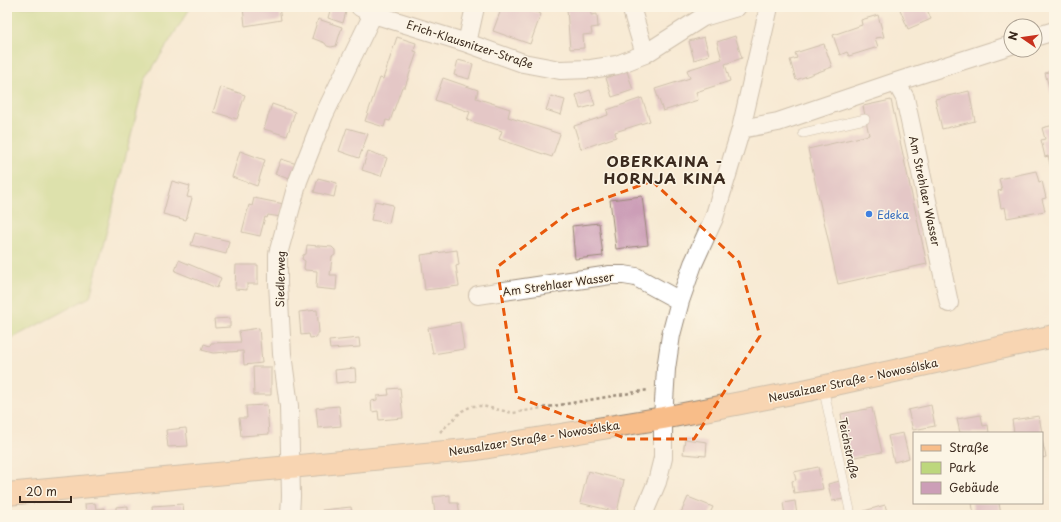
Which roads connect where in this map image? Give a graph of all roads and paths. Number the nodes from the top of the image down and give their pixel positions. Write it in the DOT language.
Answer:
graph roads {
  1 [pos="475,7"];
  2 [pos="631,7"];
  3 [pos="737,7"];
  4 [pos="769,7"];
  5 [pos="366,10"];
  6 [pos="1054,31"];
  7 [pos="1043,34"];
  8 [pos="467,43"];
  9 [pos="1003,48"];
  10 [pos="646,54"];
  11 [pos="896,82"];
  12 [pos="865,119"];
  13 [pos="741,129"];
  14 [pos="803,133"];
  15 [pos="478,295"];
  16 [pos="680,300"];
  17 [pos="949,303"];
  18 [pos="1054,336"];
  19 [pos="823,387"];
  20 [pos="649,390"];
  21 [pos="663,418"];
  22 [pos="436,435"];
  23 [pos="290,467"];
  24 [pos="7,494"];
  25 [pos="290,515"];
  26 [pos="643,515"];
  27 [pos="851,515"];
  1 -- 8 [label="street"];
  2 -- 10 [label="street"];
  3 -- 10 [label="street, Erich-Klausnitzer-Straße"];
  4 -- 13 [label="street"];
  5 -- 8 [label="street, Erich-Klausnitzer-Straße"];
  5 -- 23 [label="street, Siedlerweg"];
  6 -- 7 [label="street"];
  8 -- 10 [label="street, Erich-Klausnitzer-Straße"];
  9 -- 11 [label="street"];
  11 -- 13 [label="street"];
  11 -- 17 [label="street, Am Strehlaer Wasser"];
  12 -- 14 [label="lane"];
  13 -- 16 [label="street"];
  15 -- 16 [label="street, Am Strehlaer Wasser"];
  16 -- 21 [label="street"];
  18 -- 19 [label="main road, Neusalzaer Straße - Nowosólska"];
  19 -- 21 [label="main road, Neusalzaer Straße - Nowosólska"];
  19 -- 27 [label="lane, Teichstraße"];
  20 -- 22 [label="path"];
  21 -- 23 [label="main road, Neusalzaer Straße - Nowosólska"];
  21 -- 26 [label="street"];
  23 -- 24 [label="main road, Neusalzaer Straße - Nowosólska"];
  23 -- 25 [label="street, Siedlerweg"];
}
